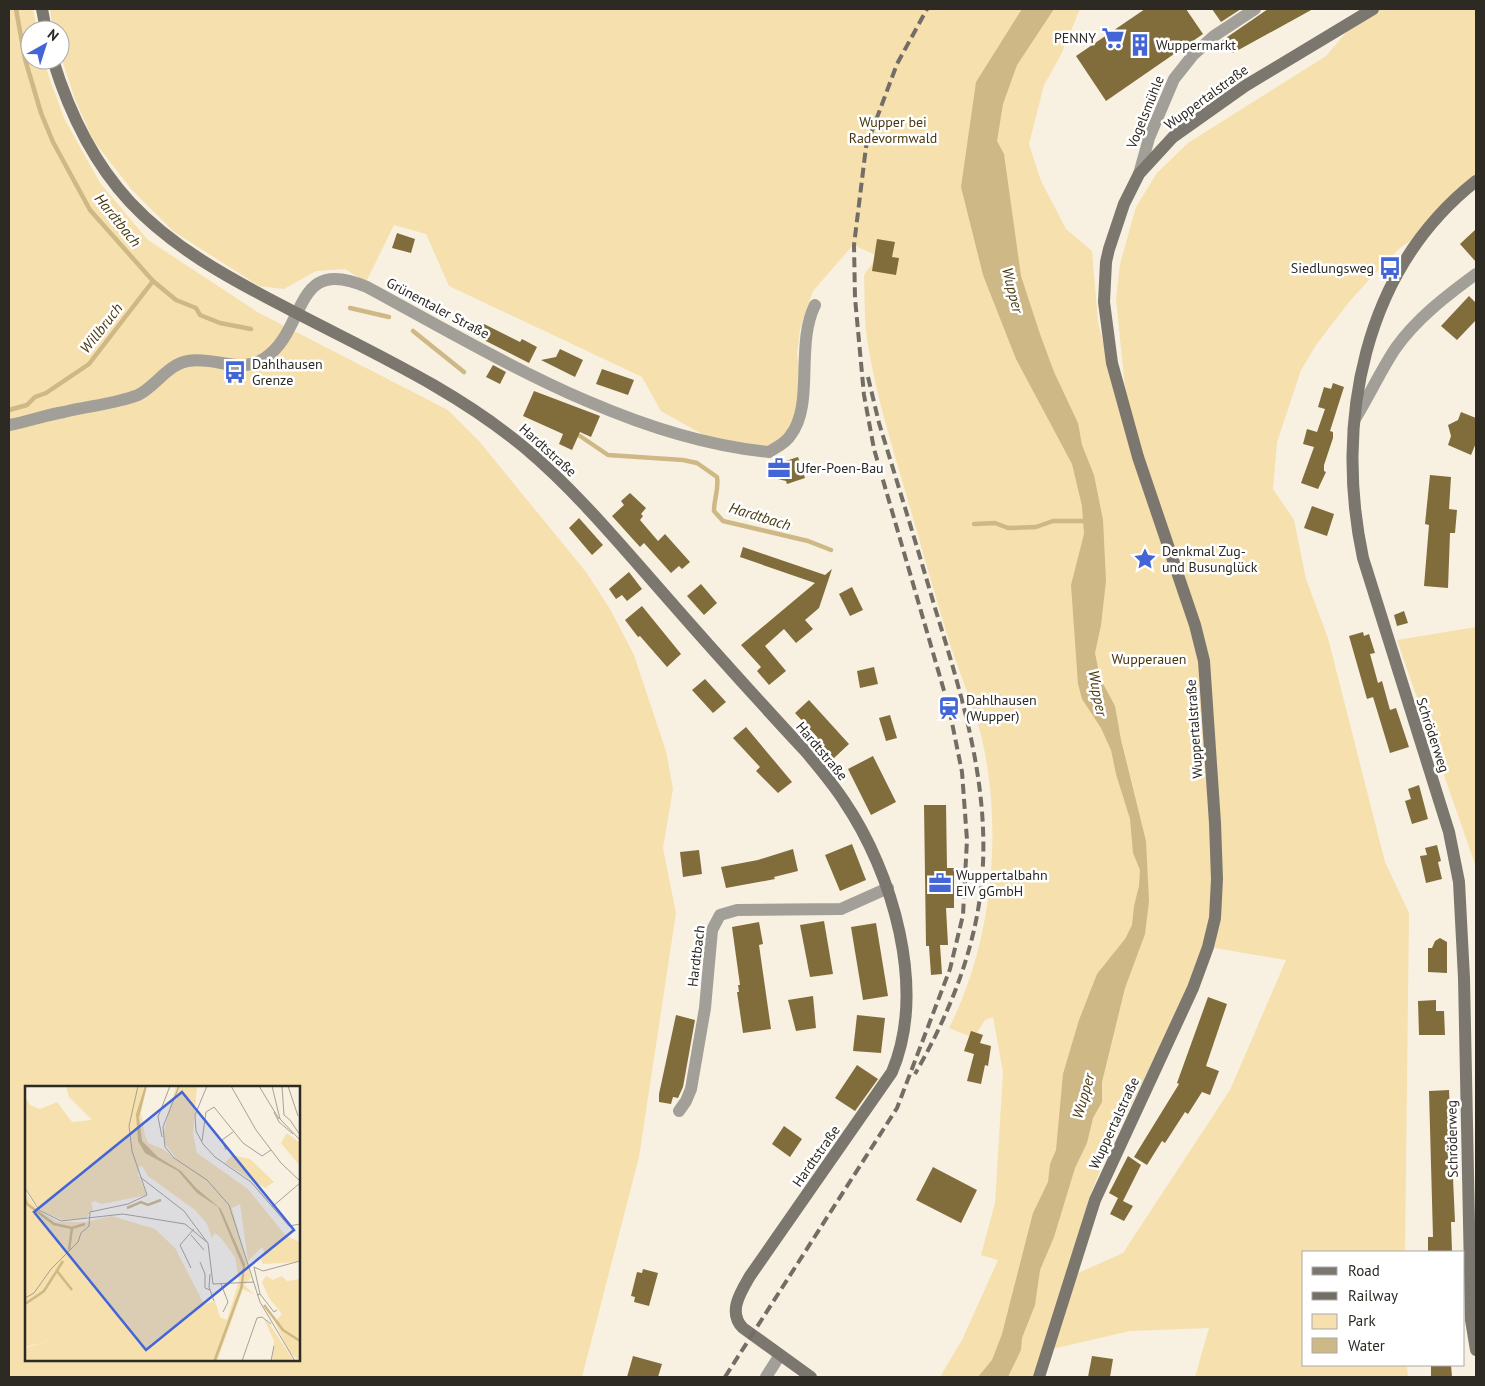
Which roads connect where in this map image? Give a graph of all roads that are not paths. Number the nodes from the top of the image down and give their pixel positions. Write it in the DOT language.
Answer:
graph roads {
  1 [pos="1254,9"];
  2 [pos="1373,9"];
  3 [pos="55,70"];
  4 [pos="1139,174"];
  5 [pos="1476,181"];
  6 [pos="1476,274"];
  7 [pos="815,305"];
  8 [pos="296,313"];
  9 [pos="1354,419"];
  10 [pos="9,425"];
  11 [pos="888,888"];
  12 [pos="679,1111"];
  13 [pos="1472,1138"];
  14 [pos="1475,1344"];
  15 [pos="780,1355"];
  16 [pos="766,1377"];
  17 [pos="811,1377"];
  18 [pos="1039,1377"];
  1 -- 4 [label="street, Vogelsmühle"];
  2 -- 4 [label="main road, Wuppertalstraße"];
  3 -- 8 [label="main road"];
  4 -- 18 [label="main road, Wuppertalstraße"];
  5 -- 9 [label="main road, Schröderweg"];
  6 -- 9 [label="street"];
  7 -- 8 [label="street, Grünentaler Straße"];
  8 -- 10 [label="street"];
  8 -- 11 [label="main road, Hardtstraße"];
  9 -- 13 [label="main road, Schröderweg"];
  11 -- 12 [label="street, Hardtbach"];
  11 -- 15 [label="main road, Hardtstraße"];
  13 -- 14 [label="main road, Schröderweg"];
  15 -- 16 [label="street"];
  15 -- 17 [label="main road, Hardtstraße"];
}
